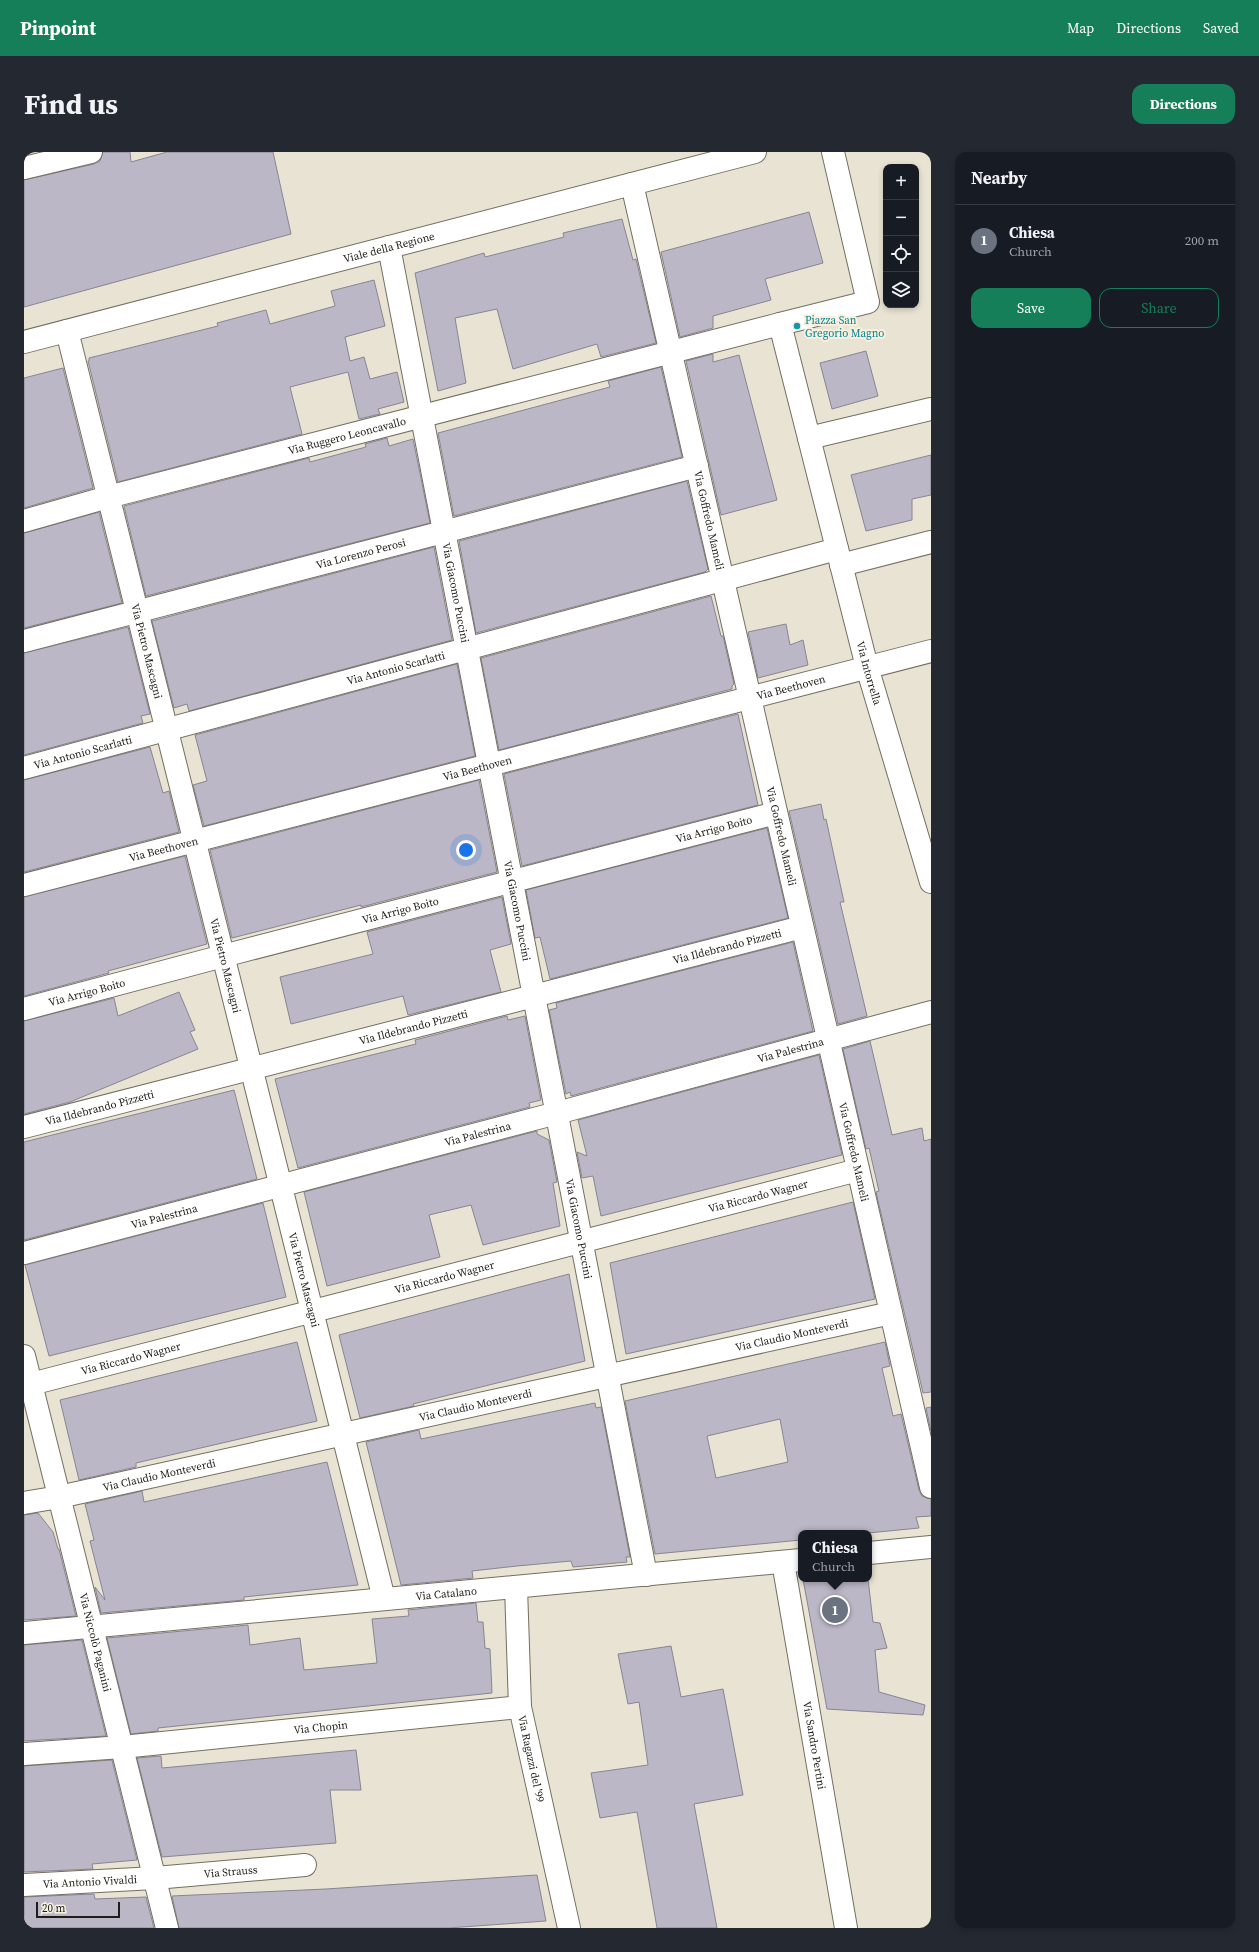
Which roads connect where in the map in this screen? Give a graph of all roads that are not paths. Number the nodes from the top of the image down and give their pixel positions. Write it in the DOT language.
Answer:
graph roads {
  1 [pos="91,152"];
  2 [pos="754,152"];
  3 [pos="833,152"];
  4 [pos="24,168"];
  5 [pos="632,184"];
  6 [pos="389,247"];
  7 [pos="780,324"];
  8 [pos="67,331"];
  9 [pos="24,342"];
  10 [pos="671,352"];
  11 [pos="931,409"];
  12 [pos="422,416"];
  13 [pos="809,438"];
  14 [pos="697,466"];
  15 [pos="108,497"];
  16 [pos="24,521"];
  17 [pos="444,532"];
  18 [pos="931,542"];
  19 [pos="839,557"];
  20 [pos="723,580"];
  21 [pos="137,612"];
  22 [pos="24,641"];
  23 [pos="467,649"];
  24 [pos="931,651"];
  25 [pos="867,667"];
  26 [pos="750,698"];
  27 [pos="166,730"];
  28 [pos="489,765"];
  29 [pos="24,768"];
  30 [pos="776,813"];
  31 [pos="194,841"];
  32 [pos="512,881"];
  33 [pos="931,882"];
  34 [pos="24,885"];
  35 [pos="802,927"];
  36 [pos="223,956"];
  37 [pos="534,996"];
  38 [pos="24,1009"];
  39 [pos="931,1012"];
  40 [pos="828,1040"];
  41 [pos="251,1068"];
  42 [pos="556,1113"];
  43 [pos="24,1127"];
  44 [pos="858,1170"];
  45 [pos="280,1186"];
  46 [pos="581,1242"];
  47 [pos="24,1254"];
  48 [pos="312,1311"];
  49 [pos="891,1313"];
  50 [pos="24,1356"];
  51 [pos="607,1375"];
  52 [pos="31,1384"];
  53 [pos="343,1434"];
  54 [pos="931,1487"];
  55 [pos="59,1497"];
  56 [pos="24,1503"];
  57 [pos="931,1547"];
  58 [pos="872,1553"];
  59 [pos="792,1561"];
  60 [pos="646,1575"];
  61 [pos="516,1587"];
  62 [pos="384,1600"];
  63 [pos="92,1627"];
  64 [pos="24,1634"];
  65 [pos="520,1707"];
  66 [pos="122,1747"];
  67 [pos="24,1754"];
  68 [pos="305,1865"];
  69 [pos="155,1878"];
  70 [pos="24,1885"];
  71 [pos="168,1928"];
  72 [pos="569,1928"];
  73 [pos="846,1928"];
  1 -- 4 [label="street"];
  2 -- 5 [label="street, Viale della Regione"];
  3 -- 7 [label="street, Via Ruggero Leoncavallo"];
  5 -- 6 [label="street, Viale della Regione"];
  5 -- 10 [label="street, Via Goffredo Mameli"];
  6 -- 8 [label="street, Viale della Regione"];
  6 -- 12 [label="street, Via Giacomo Puccini"];
  7 -- 10 [label="street, Via Ruggero Leoncavallo"];
  7 -- 13 [label="street, Via Intorrella"];
  8 -- 9 [label="street, Viale della Regione"];
  8 -- 15 [label="street, Via Pietro Mascagni"];
  10 -- 12 [label="street, Via Ruggero Leoncavallo"];
  10 -- 14 [label="street, Via Goffredo Mameli"];
  11 -- 13 [label="street"];
  12 -- 15 [label="street, Via Ruggero Leoncavallo"];
  12 -- 17 [label="street, Via Giacomo Puccini"];
  13 -- 19 [label="street, Via Intorrella"];
  14 -- 17 [label="street, Via Lorenzo Perosi"];
  14 -- 20 [label="street, Via Goffredo Mameli"];
  15 -- 16 [label="street, Via Ruggero Leoncavallo"];
  15 -- 21 [label="street, Via Pietro Mascagni"];
  17 -- 21 [label="street, Via Lorenzo Perosi"];
  17 -- 23 [label="street, Via Giacomo Puccini"];
  18 -- 19 [label="street, Via Antonio Scarlatti"];
  19 -- 20 [label="street, Via Antonio Scarlatti"];
  19 -- 25 [label="street, Via Intorrella"];
  20 -- 23 [label="street, Via Antonio Scarlatti"];
  20 -- 26 [label="street, Via Goffredo Mameli"];
  21 -- 22 [label="street, Via Lorenzo Perosi"];
  21 -- 27 [label="street, Via Pietro Mascagni"];
  23 -- 27 [label="street, Via Antonio Scarlatti"];
  23 -- 28 [label="street, Via Giacomo Puccini"];
  24 -- 25 [label="street, Via Beethoven"];
  25 -- 26 [label="street, Via Beethoven"];
  25 -- 33 [label="street, Via Intorrella"];
  26 -- 28 [label="street, Via Beethoven"];
  26 -- 30 [label="street, Via Goffredo Mameli"];
  27 -- 29 [label="street, Via Antonio Scarlatti"];
  27 -- 31 [label="street, Via Pietro Mascagni"];
  28 -- 31 [label="street, Via Beethoven"];
  28 -- 32 [label="street, Via Giacomo Puccini"];
  30 -- 32 [label="street, Via Arrigo Boito"];
  30 -- 35 [label="street, Via Goffredo Mameli"];
  31 -- 34 [label="street, Via Beethoven"];
  31 -- 36 [label="street, Via Pietro Mascagni"];
  32 -- 36 [label="street, Via Arrigo Boito"];
  32 -- 37 [label="street, Via Giacomo Puccini"];
  35 -- 37 [label="street, Via Ildebrando Pizzetti"];
  35 -- 40 [label="street, Via Goffredo Mameli"];
  36 -- 38 [label="street, Via Arrigo Boito"];
  36 -- 41 [label="street, Via Pietro Mascagni"];
  37 -- 41 [label="street, Via Ildebrando Pizzetti"];
  37 -- 42 [label="street, Via Giacomo Puccini"];
  39 -- 40 [label="street, Via Palestrina"];
  40 -- 42 [label="street, Via Palestrina"];
  40 -- 44 [label="street, Via Goffredo Mameli"];
  41 -- 43 [label="street, Via Ildebrando Pizzetti"];
  41 -- 45 [label="street, Via Pietro Mascagni"];
  42 -- 45 [label="street, Via Palestrina"];
  42 -- 46 [label="street, Via Giacomo Puccini"];
  44 -- 46 [label="street, Via Riccardo Wagner"];
  44 -- 49 [label="street, Via Goffredo Mameli"];
  45 -- 47 [label="street, Via Palestrina"];
  45 -- 48 [label="street, Via Pietro Mascagni"];
  46 -- 48 [label="street, Via Riccardo Wagner"];
  46 -- 51 [label="street, Via Giacomo Puccini"];
  48 -- 52 [label="street, Via Riccardo Wagner"];
  48 -- 53 [label="street, Via Pietro Mascagni"];
  49 -- 51 [label="street, Via Claudio Monteverdi"];
  49 -- 54 [label="street, Via Goffredo Mameli"];
  50 -- 52 [label="street, Via Niccolò Paganini"];
  51 -- 53 [label="street, Via Claudio Monteverdi"];
  51 -- 60 [label="street, Via Giacomo Puccini"];
  52 -- 55 [label="street, Via Niccolò Paganini"];
  53 -- 55 [label="street, Via Claudio Monteverdi"];
  53 -- 62 [label="street, Via Pietro Mascagni"];
  55 -- 56 [label="street, Via Claudio Monteverdi"];
  55 -- 63 [label="street, Via Niccolò Paganini"];
  57 -- 58 [label="street"];
  59 -- 60 [label="street, Via Catalano"];
  59 -- 73 [label="street, Via Sandro Pertini"];
  60 -- 61 [label="street, Via Catalano"];
  61 -- 62 [label="street, Via Catalano"];
  61 -- 65 [label="street, Via Ragazzi del '99"];
  62 -- 63 [label="street, Via Catalano"];
  63 -- 64 [label="street, Via Catalano"];
  63 -- 66 [label="street, Via Niccolò Paganini"];
  65 -- 66 [label="street, Via Chopin"];
  65 -- 72 [label="street, Via Ragazzi del '99"];
  66 -- 67 [label="street, Via Chopin"];
  66 -- 69 [label="street, Via Niccolò Paganini"];
  68 -- 69 [label="street, Via Strauss"];
  69 -- 70 [label="street, Via Antonio Vivaldi"];
  69 -- 71 [label="street, Via Niccolò Paganini"];
}
